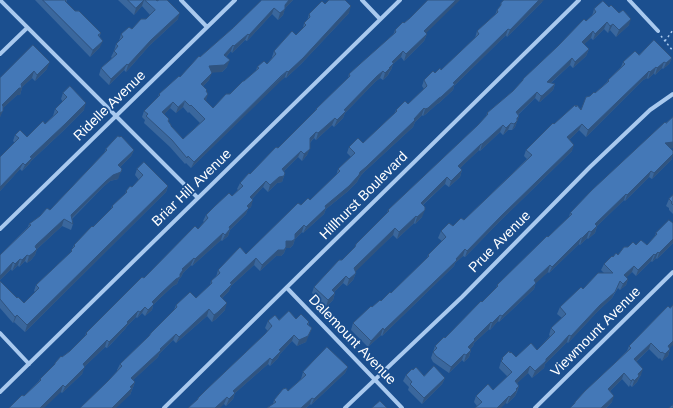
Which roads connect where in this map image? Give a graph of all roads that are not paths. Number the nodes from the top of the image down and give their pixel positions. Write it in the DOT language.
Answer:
graph roads {
  1 [pos="0,0"];
  2 [pos="181,0"];
  3 [pos="235,0"];
  4 [pos="362,0"];
  5 [pos="400,0"];
  6 [pos="579,0"];
  7 [pos="629,0"];
  8 [pos="380,19"];
  9 [pos="207,27"];
  10 [pos="27,28"];
  11 [pos="658,31"];
  12 [pos="0,54"];
  13 [pos="673,94"];
  14 [pos="115,116"];
  15 [pos="198,198"];
  16 [pos="0,229"];
  17 [pos="673,272"];
  18 [pos="287,288"];
  19 [pos="0,333"];
  20 [pos="29,364"];
  21 [pos="375,379"];
  22 [pos="0,392"];
  23 [pos="164,408"];
  24 [pos="345,408"];
  25 [pos="402,408"];
  26 [pos="535,408"];
  1 -- 10 [label="street"];
  2 -- 9 [label="street"];
  3 -- 9 [label="street, Ridelle Avenue"];
  4 -- 8 [label="street"];
  5 -- 8 [label="street, Briar Hill Avenue"];
  6 -- 18 [label="street, Hillhurst Boulevard"];
  7 -- 11 [label="street"];
  8 -- 15 [label="street, Briar Hill Avenue"];
  9 -- 14 [label="street, Ridelle Avenue"];
  10 -- 12 [label="street"];
  10 -- 14 [label="street"];
  13 -- 21 [label="street, Prue Avenue"];
  14 -- 15 [label="street"];
  14 -- 16 [label="street, Ridelle Avenue"];
  15 -- 20 [label="street, Briar Hill Avenue"];
  17 -- 26 [label="street, Viewmount Avenue"];
  18 -- 21 [label="street, Dalemount Avenue"];
  18 -- 23 [label="street, Hillhurst Boulevard"];
  19 -- 20 [label="street"];
  20 -- 22 [label="street, Briar Hill Avenue"];
  21 -- 24 [label="street, Prue Avenue"];
  21 -- 25 [label="street, Dalemount Avenue"];
}
